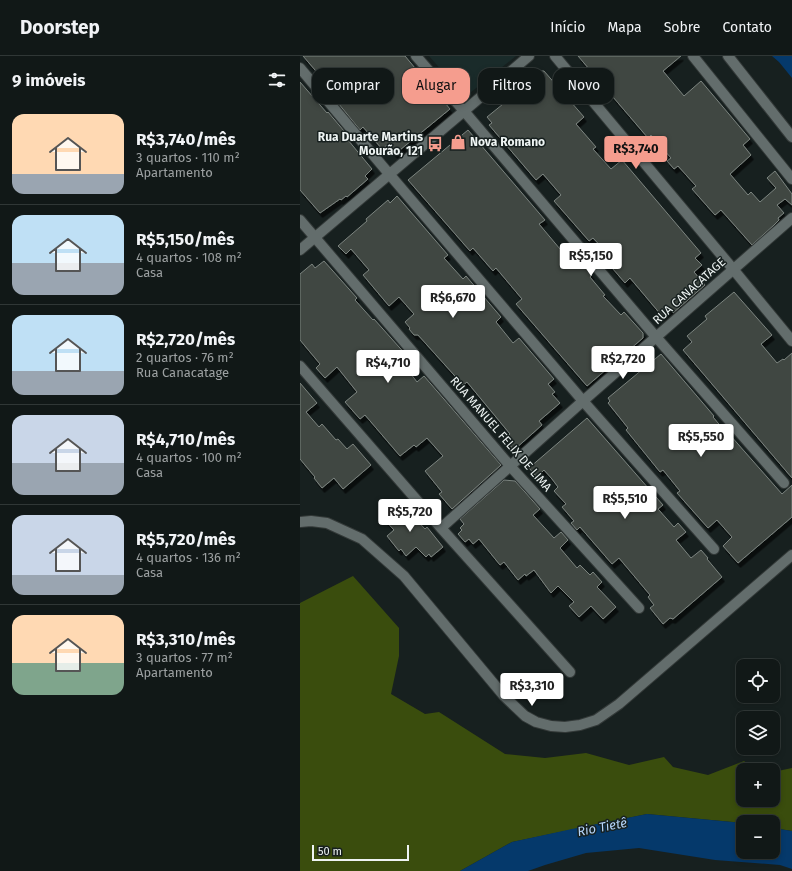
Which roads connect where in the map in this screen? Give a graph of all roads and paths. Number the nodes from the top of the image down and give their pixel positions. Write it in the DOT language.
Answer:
graph roads {
  1 [pos="416,56"];
  2 [pos="529,56"];
  3 [pos="555,56"];
  4 [pos="693,56"];
  5 [pos="728,56"];
  6 [pos="300,68"];
  7 [pos="464,111"];
  8 [pos="792,137"];
  9 [pos="390,175"];
  10 [pos="792,179"];
  11 [pos="792,218"];
  12 [pos="300,220"];
  13 [pos="315,238"];
  14 [pos="300,250"];
  15 [pos="733,269"];
  16 [pos="656,337"];
  17 [pos="792,341"];
  18 [pos="300,366"];
  19 [pos="583,401"];
  20 [pos="511,467"];
  21 [pos="784,482"];
  22 [pos="300,522"];
  23 [pos="442,528"];
  24 [pos="714,549"];
  25 [pos="792,555"];
  26 [pos="639,608"];
  27 [pos="570,672"];
  1 -- 7 [label="street"];
  2 -- 7 [label="street"];
  3 -- 15 [label="street"];
  4 -- 10 [label="street"];
  5 -- 8 [label="street"];
  6 -- 9 [label="street"];
  7 -- 9 [label="street"];
  7 -- 16 [label="street"];
  9 -- 13 [label="street"];
  9 -- 19 [label="street"];
  11 -- 15 [label="street, RUA CANACATAGE"];
  12 -- 13 [label="street, RUA MANUEL FELIX DE LIMA"];
  13 -- 14 [label="street"];
  13 -- 20 [label="street, RUA MANUEL FELIX DE LIMA"];
  15 -- 16 [label="street, RUA CANACATAGE"];
  15 -- 17 [label="street"];
  16 -- 19 [label="street, RUA CANACATAGE"];
  16 -- 21 [label="street"];
  18 -- 23 [label="street"];
  19 -- 20 [label="street, RUA CANACATAGE"];
  19 -- 24 [label="street"];
  20 -- 23 [label="street, RUA CANACATAGE"];
  20 -- 26 [label="street, RUA MANUEL FELIX DE LIMA"];
  22 -- 25 [label="street"];
  23 -- 27 [label="street"];
}
